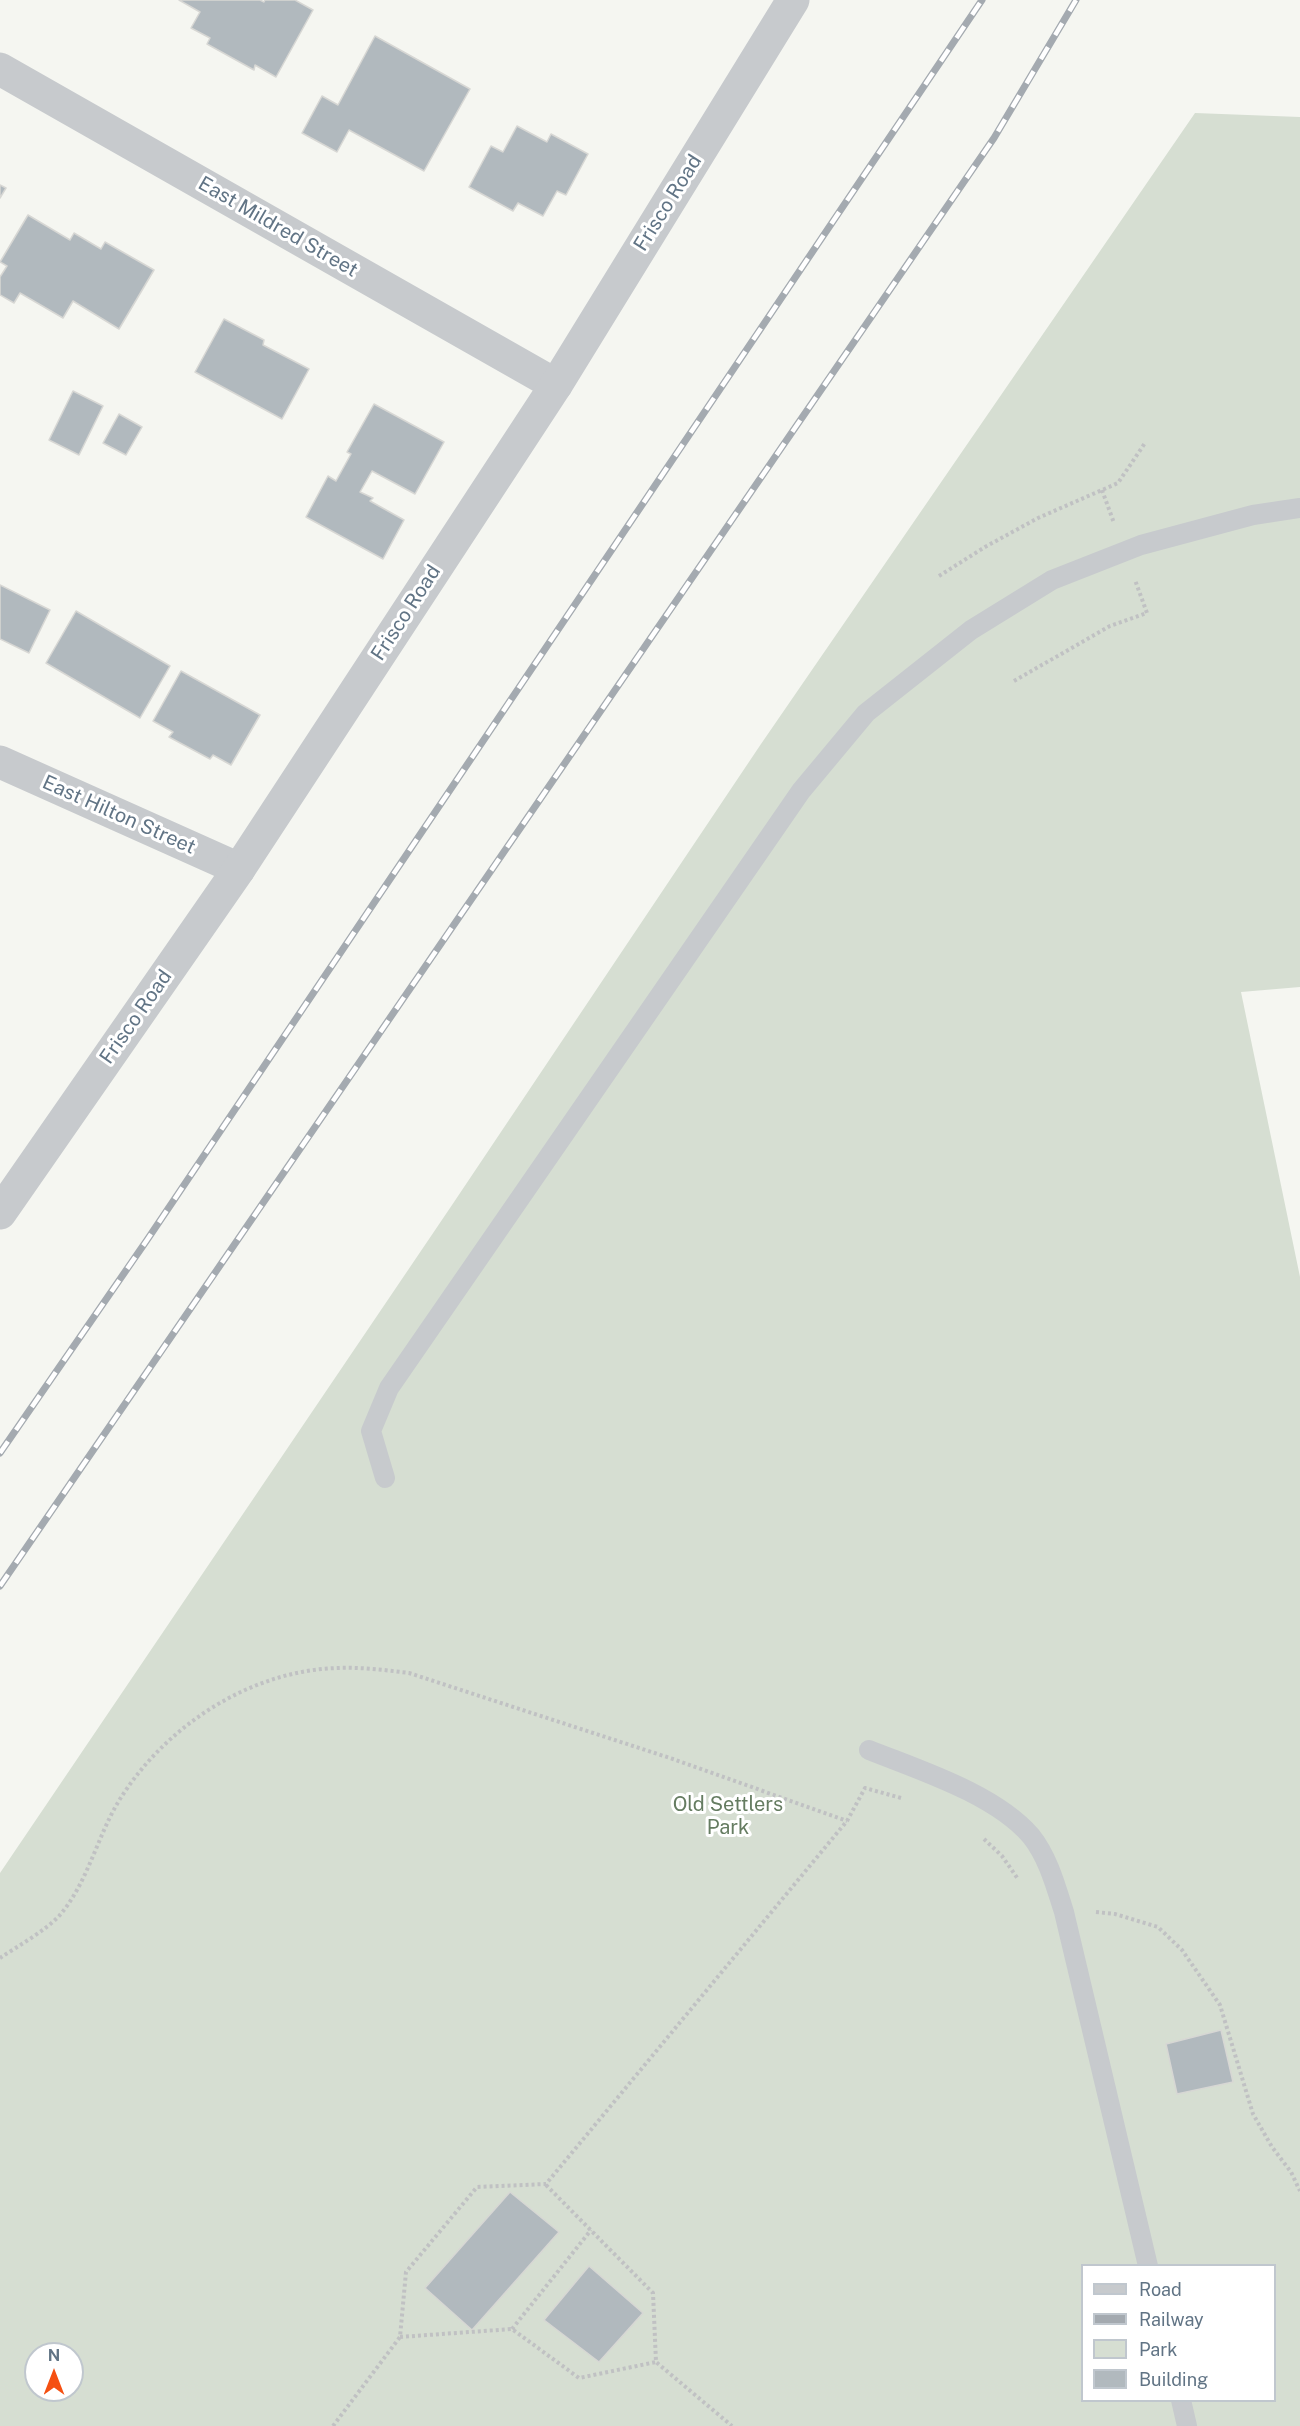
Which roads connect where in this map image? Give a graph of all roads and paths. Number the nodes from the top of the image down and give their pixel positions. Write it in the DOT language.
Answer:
graph roads {
  1 [pos="793,0"];
  2 [pos="0,69"];
  3 [pos="556,385"];
  4 [pos="1145,443"];
  5 [pos="1102,490"];
  6 [pos="1300,508"];
  7 [pos="1125,551"];
  8 [pos="939,576"];
  9 [pos="1014,681"];
  10 [pos="0,762"];
  11 [pos="238,869"];
  12 [pos="0,1213"];
  13 [pos="386,1479"];
  14 [pos="869,1750"];
  15 [pos="907,1800"];
  16 [pos="847,1821"];
  17 [pos="977,1832"];
  18 [pos="1022,1885"];
  19 [pos="1064,1912"];
  20 [pos="0,1958"];
  21 [pos="546,2184"];
  22 [pos="1300,2191"];
  23 [pos="591,2230"];
  24 [pos="1148,2264"];
  25 [pos="512,2330"];
  26 [pos="400,2337"];
  27 [pos="656,2362"];
  28 [pos="1181,2402"];
  29 [pos="333,2426"];
  30 [pos="732,2426"];
  31 [pos="1187,2426"];
  1 -- 3 [label="street, Frisco Road"];
  2 -- 3 [label="street, East Mildred Street"];
  3 -- 11 [label="street, Frisco Road"];
  4 -- 5 [label="path"];
  5 -- 7 [label="path"];
  5 -- 8 [label="path"];
  6 -- 7 [label="lane"];
  7 -- 9 [label="path"];
  7 -- 13 [label="lane"];
  10 -- 11 [label="street, East Hilton Street"];
  11 -- 12 [label="street, Frisco Road"];
  14 -- 19 [label="lane"];
  15 -- 16 [label="path"];
  16 -- 20 [label="path"];
  16 -- 21 [label="path"];
  17 -- 18 [label="path"];
  19 -- 22 [label="path"];
  19 -- 24 [label="lane"];
  21 -- 23 [label="path"];
  21 -- 26 [label="path"];
  23 -- 25 [label="path"];
  23 -- 27 [label="path"];
  25 -- 26 [label="path"];
  25 -- 27 [label="path"];
  26 -- 29 [label="path"];
  27 -- 30 [label="path"];
  28 -- 31 [label="lane"];
}
